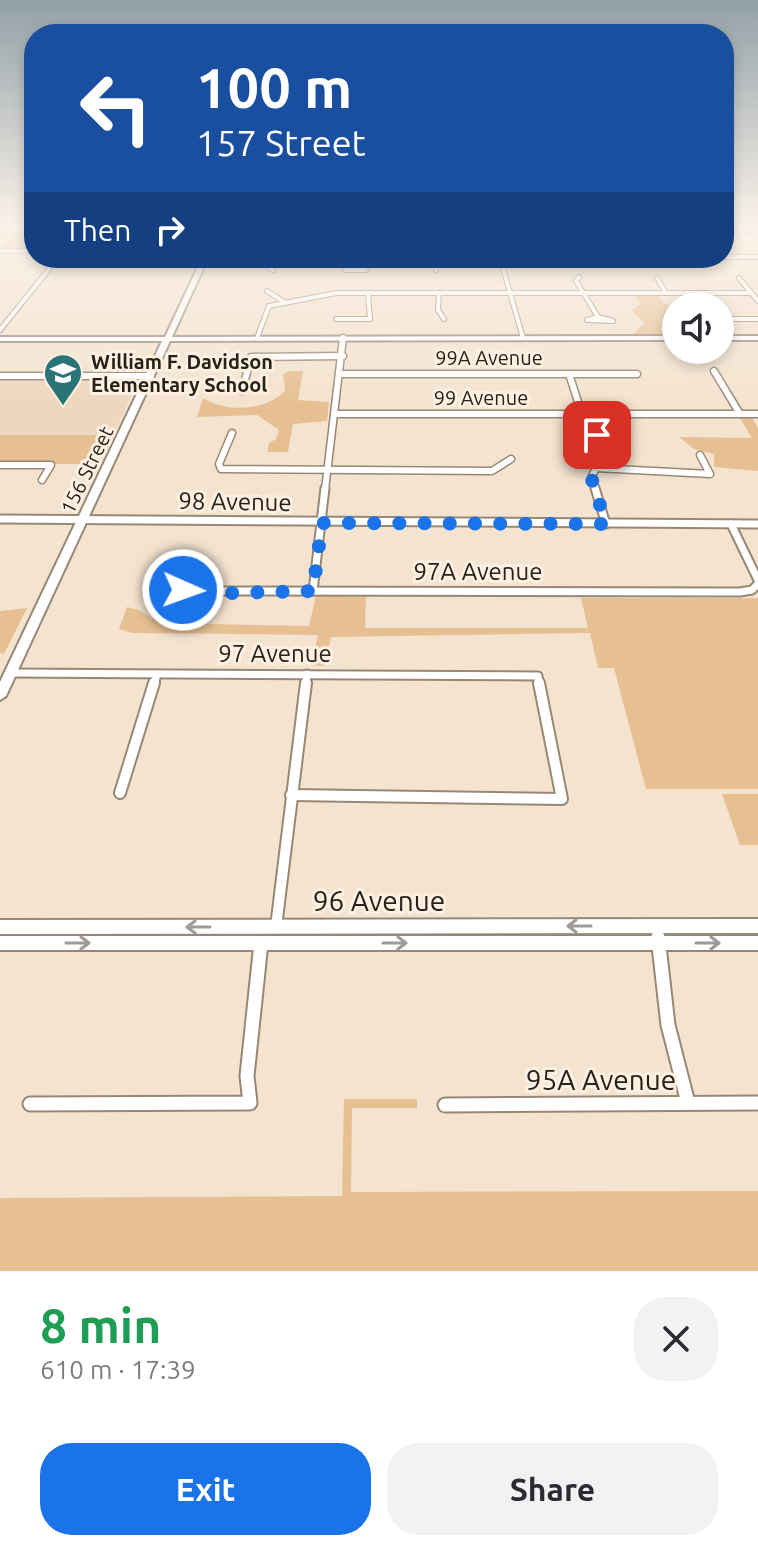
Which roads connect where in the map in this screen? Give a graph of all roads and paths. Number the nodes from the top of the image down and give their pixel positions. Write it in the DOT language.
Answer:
graph roads {
  1 [pos="37,284"];
  2 [pos="194,284"];
  3 [pos="508,284"];
  4 [pos="578,284"];
  5 [pos="744,284"];
  6 [pos="267,291"];
  7 [pos="368,293"];
  8 [pos="439,293"];
  9 [pos="510,293"];
  10 [pos="582,293"];
  11 [pos="662,293"];
  12 [pos="734,293"];
  13 [pos="751,293"];
  14 [pos="758,301"];
  15 [pos="284,302"];
  16 [pos="169,313"];
  17 [pos="181,313"];
  18 [pos="598,317"];
  19 [pos="336,319"];
  20 [pos="444,319"];
  21 [pos="734,319"];
  22 [pos="758,319"];
  23 [pos="0,330"];
  24 [pos="170,338"];
  25 [pos="257,338"];
  26 [pos="343,338"];
  27 [pos="523,338"];
  28 [pos="662,338"];
  29 [pos="734,338"];
  30 [pos="758,338"];
  31 [pos="0,339"];
  32 [pos="343,356"];
  33 [pos="714,371"];
  34 [pos="341,374"];
  35 [pos="569,374"];
  36 [pos="637,374"];
  37 [pos="0,376"];
  38 [pos="151,376"];
  39 [pos="242,391"];
  40 [pos="336,414"];
  41 [pos="586,414"];
  42 [pos="740,414"];
  43 [pos="758,414"];
  44 [pos="232,433"];
  45 [pos="700,455"];
  46 [pos="423,459"];
  47 [pos="511,459"];
  48 [pos="0,465"];
  49 [pos="596,468"];
  50 [pos="329,470"];
  51 [pos="424,471"];
  52 [pos="42,480"];
  53 [pos="0,519"];
  54 [pos="83,519"];
  55 [pos="322,523"];
  56 [pos="606,524"];
  57 [pos="731,524"];
  58 [pos="758,524"];
  59 [pos="757,584"];
  60 [pos="313,591"];
  61 [pos="201,592"];
  62 [pos="11,673"];
  63 [pos="157,674"];
  64 [pos="307,674"];
  65 [pos="0,696"];
  66 [pos="120,793"];
  67 [pos="291,795"];
  68 [pos="758,926"];
  69 [pos="0,927"];
  70 [pos="276,927"];
  71 [pos="372,927"];
  72 [pos="657,934"];
  73 [pos="0,943"];
  74 [pos="261,943"];
  75 [pos="758,943"];
  76 [pos="688,1103"];
  77 [pos="758,1103"];
  78 [pos="30,1104"];
  79 [pos="445,1105"];
  1 -- 23 [label="street"];
  2 -- 17 [label="main road, 156 Street"];
  3 -- 9 [label="street"];
  4 -- 10 [label="street"];
  5 -- 13 [label="street"];
  6 -- 15 [label="street"];
  7 -- 8 [label="street"];
  7 -- 15 [label="street"];
  7 -- 19 [label="street"];
  8 -- 9 [label="street"];
  8 -- 20 [label="street"];
  9 -- 10 [label="street"];
  9 -- 27 [label="street"];
  10 -- 11 [label="street"];
  10 -- 18 [label="street"];
  12 -- 13 [label="street"];
  13 -- 14 [label="street"];
  15 -- 25 [label="street"];
  16 -- 17 [label="street"];
  17 -- 24 [label="main road, 156 Street"];
  21 -- 22 [label="street"];
  24 -- 25 [label="main road"];
  24 -- 31 [label="main road"];
  24 -- 38 [label="main road, 156 Street"];
  25 -- 26 [label="main road"];
  26 -- 27 [label="main road"];
  26 -- 32 [label="street"];
  27 -- 28 [label="main road"];
  29 -- 30 [label="main road"];
  32 -- 34 [label="street"];
  32 -- 39 [label="street"];
  33 -- 42 [label="street"];
  34 -- 35 [label="street, 99A Avenue"];
  34 -- 40 [label="street"];
  35 -- 36 [label="street, 99A Avenue"];
  35 -- 41 [label="street"];
  37 -- 38 [label="street"];
  38 -- 54 [label="main road, 156 Street"];
  40 -- 41 [label="street, 99 Avenue"];
  40 -- 50 [label="street"];
  41 -- 42 [label="street, 99 Avenue"];
  41 -- 49 [label="street"];
  42 -- 43 [label="street, 99 Avenue"];
  44 -- 50 [label="street"];
  45 -- 49 [label="street"];
  46 -- 51 [label="street"];
  47 -- 51 [label="street"];
  48 -- 52 [label="street"];
  49 -- 56 [label="street"];
  50 -- 51 [label="street"];
  50 -- 55 [label="street"];
  53 -- 54 [label="street, 98 Avenue"];
  54 -- 55 [label="street, 98 Avenue"];
  54 -- 62 [label="main road, 156 Street"];
  55 -- 56 [label="street, 98 Avenue"];
  55 -- 60 [label="street"];
  56 -- 57 [label="street, 98 Avenue"];
  57 -- 58 [label="street, 98 Avenue"];
  57 -- 59 [label="street"];
  59 -- 60 [label="street, 97A Avenue"];
  60 -- 61 [label="street, 97A Avenue"];
  62 -- 63 [label="street, 97 Avenue"];
  62 -- 65 [label="main road, 156 Street"];
  63 -- 64 [label="street, 97 Avenue"];
  63 -- 66 [label="street"];
  64 -- 67 [label="street"];
  64 -- 67 [label="street, 97 Avenue"];
  67 -- 70 [label="street"];
  68 -- 72 [label="main road, 96 Avenue"];
  70 -- 69 [label="main road, 96 Avenue, one-way"];
  70 -- 71 [label="main road, 96 Avenue"];
  72 -- 71 [label="main road, 96 Avenue, one-way"];
  71 -- 74 [label="main road"];
  74 -- 72 [label="main road, 96 Avenue, one-way"];
  72 -- 75 [label="main road, 96 Avenue, one-way"];
  72 -- 76 [label="street"];
  73 -- 74 [label="main road, 96 Avenue, one-way"];
  74 -- 78 [label="street"];
  76 -- 77 [label="street, 95A Avenue"];
  76 -- 79 [label="street, 95A Avenue"];
}
